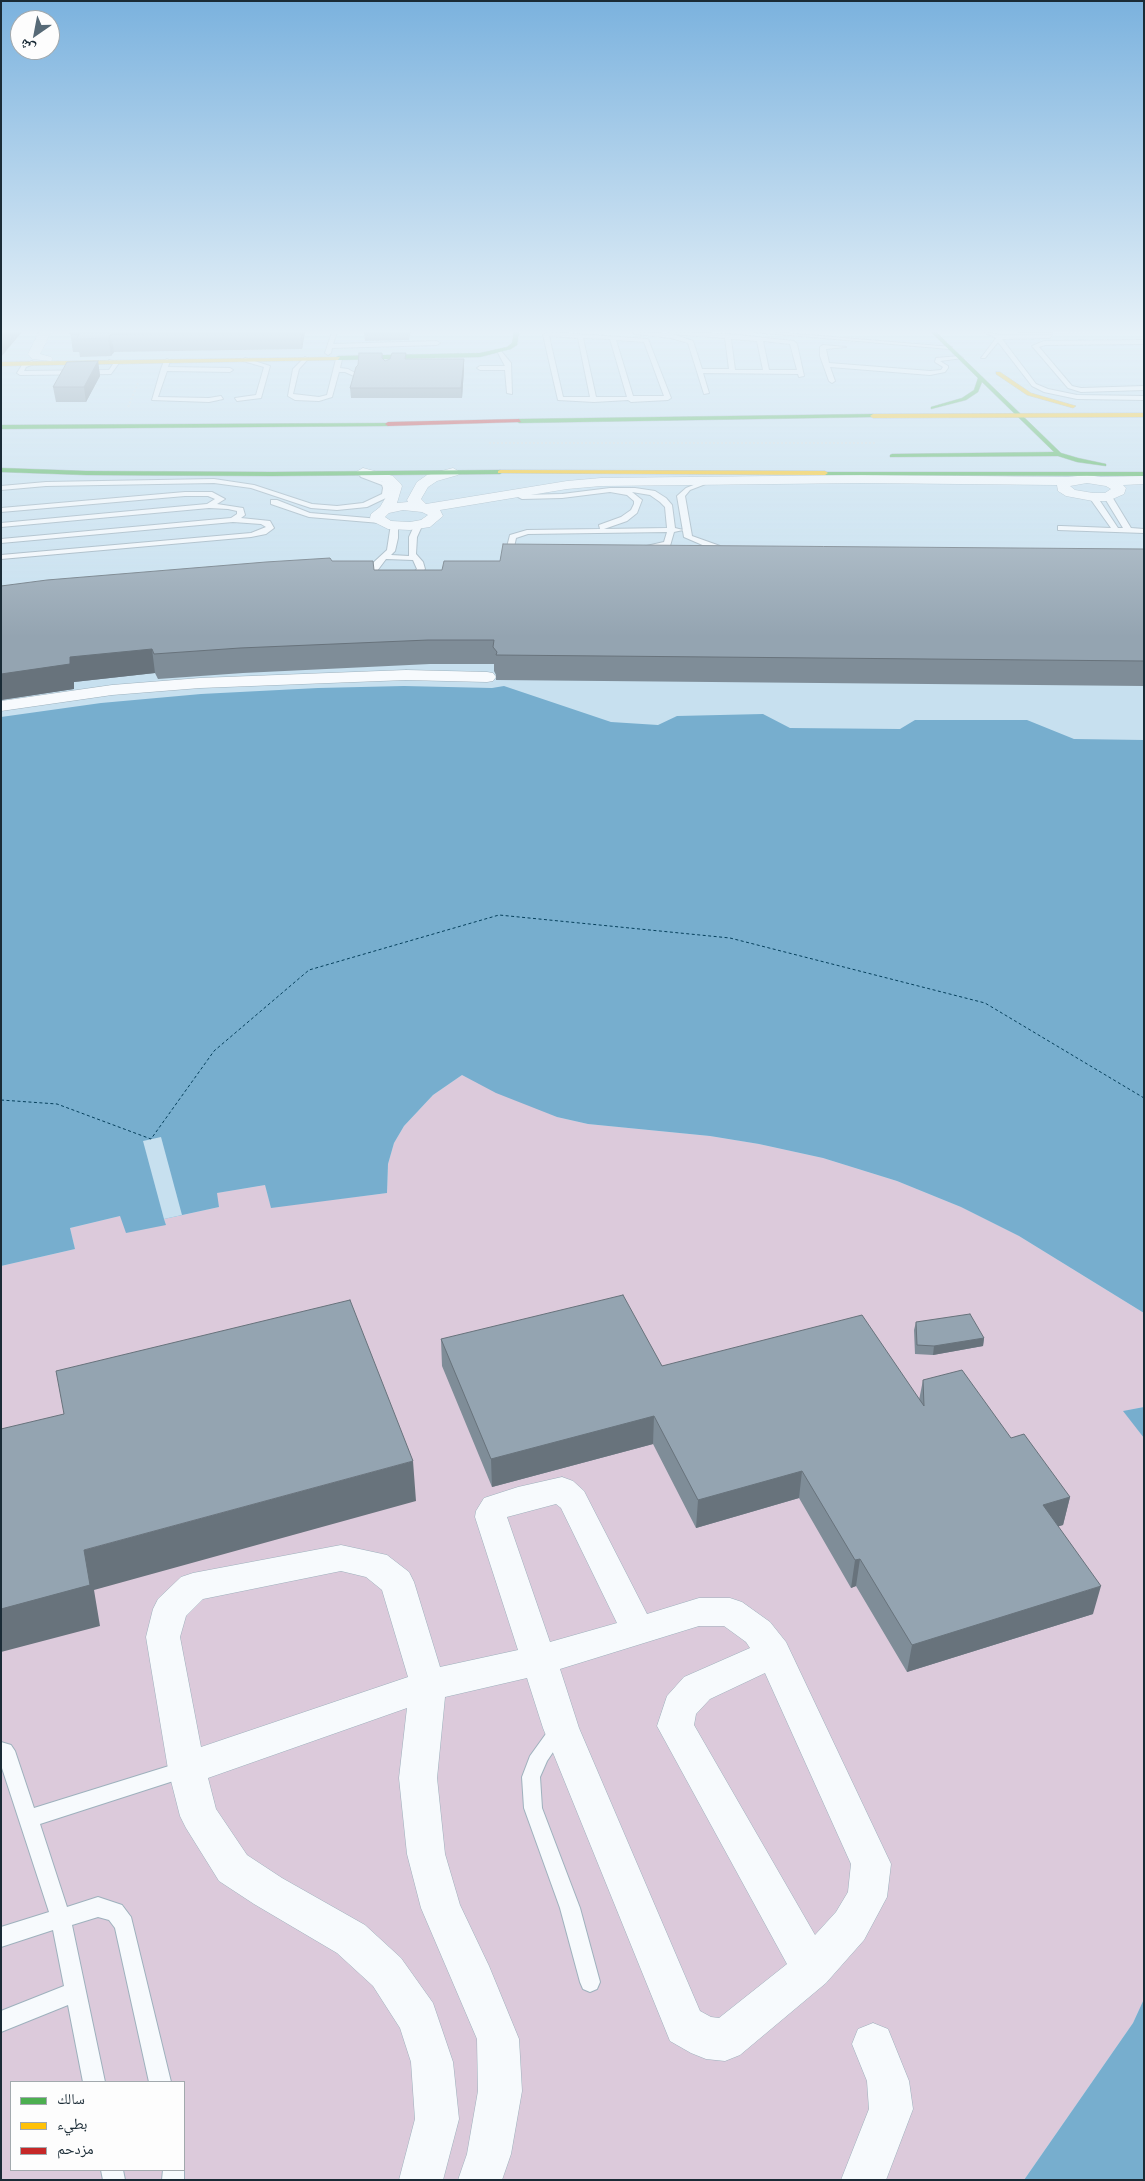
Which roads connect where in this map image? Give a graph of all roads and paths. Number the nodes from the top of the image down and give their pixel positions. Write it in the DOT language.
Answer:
graph roads {
  1 [pos="1033,434"];
  2 [pos="489,443"];
  3 [pos="877,443"];
  4 [pos="1076,447"];
  5 [pos="1059,454"];
  6 [pos="879,456"];
  7 [pos="1104,464"];
  8 [pos="1144,465"];
  9 [pos="1,469"];
  10 [pos="364,472"];
  11 [pos="453,472"];
  12 [pos="315,473"];
  13 [pos="1144,474"];
  14 [pos="1144,480"];
  15 [pos="1103,481"];
  16 [pos="182,482"];
  17 [pos="702,484"];
  18 [pos="1144,485"];
  19 [pos="1067,486"];
  20 [pos="1,488"];
  21 [pos="391,488"];
  22 [pos="616,490"];
  23 [pos="1114,494"];
  24 [pos="277,495"];
  25 [pos="522,497"];
  26 [pos="1093,498"];
  27 [pos="208,506"];
  28 [pos="1,510"];
  29 [pos="428,510"];
  30 [pos="303,512"];
  31 [pos="386,517"];
  32 [pos="233,520"];
  33 [pos="1,525"];
  34 [pos="418,526"];
  35 [pos="1060,528"];
  36 [pos="686,529"];
  37 [pos="594,530"];
  38 [pos="671,530"];
  39 [pos="1116,530"];
  40 [pos="1128,530"];
  41 [pos="1144,531"];
  42 [pos="1,541"];
  43 [pos="1,557"];
  44 [pos="385,557"];
  45 [pos="648,557"];
  46 [pos="717,557"];
  47 [pos="414,558"];
  48 [pos="507,562"];
  49 [pos="487,677"];
  50 [pos="1,706"];
  51 [pos="638,1631"];
  52 [pos="774,1654"];
  53 [pos="539,1660"];
  54 [pos="428,1686"];
  55 [pos="561,1728"];
  56 [pos="1,1750"];
  57 [pos="187,1769"];
  58 [pos="28,1819"];
  59 [pos="60,1918"];
  60 [pos="1,1937"];
  61 [pos="812,1969"];
  62 [pos="590,1982"];
  63 [pos="76,1992"];
  64 [pos="1,2022"];
  65 [pos="873,2044"];
  66 [pos="94,2081"];
  67 [pos="160,2081"];
  68 [pos="421,2180"];
  69 [pos="480,2180"];
  70 [pos="863,2180"];
  1 -- 5 [label="main road"];
  2 -- 3 [label="path"];
  4 -- 5 [label="main road"];
  5 -- 6 [label="main road"];
  5 -- 7 [label="main road"];
  7 -- 8 [label="main road"];
  7 -- 9 [label="main road"];
  9 -- 12 [label="main road"];
  10 -- 11 [label="main road"];
  10 -- 12 [label="main road"];
  10 -- 21 [label="street"];
  11 -- 13 [label="main road"];
  11 -- 29 [label="street"];
  12 -- 21 [label="lane"];
  14 -- 15 [label="street"];
  15 -- 19 [label="street"];
  15 -- 23 [label="street"];
  16 -- 20 [label="lane"];
  16 -- 24 [label="lane"];
  16 -- 30 [label="lane"];
  17 -- 19 [label="street"];
  17 -- 25 [label="street"];
  17 -- 36 [label="lane"];
  18 -- 23 [label="street"];
  19 -- 26 [label="street"];
  19 -- 29 [label="street"];
  21 -- 24 [label="lane"];
  21 -- 31 [label="street"];
  22 -- 25 [label="lane"];
  22 -- 37 [label="lane"];
  22 -- 38 [label="lane"];
  23 -- 26 [label="street"];
  23 -- 40 [label="lane"];
  24 -- 30 [label="lane"];
  25 -- 29 [label="street"];
  26 -- 39 [label="lane"];
  27 -- 28 [label="lane"];
  27 -- 32 [label="lane"];
  27 -- 33 [label="lane"];
  29 -- 31 [label="street"];
  29 -- 34 [label="street"];
  30 -- 31 [label="lane"];
  30 -- 31 [label="lane"];
  31 -- 34 [label="street"];
  31 -- 44 [label="lane"];
  32 -- 42 [label="lane"];
  32 -- 43 [label="lane"];
  34 -- 47 [label="lane"];
  35 -- 39 [label="lane"];
  36 -- 38 [label="lane"];
  36 -- 46 [label="lane"];
  37 -- 38 [label="lane"];
  37 -- 48 [label="lane"];
  38 -- 45 [label="lane"];
  39 -- 40 [label="lane"];
  40 -- 41 [label="lane"];
  44 -- 47 [label="lane"];
  44 -- 47 [label="lane"];
  49 -- 50 [label="street"];
  51 -- 52 [label="street"];
  51 -- 53 [label="street"];
  51 -- 53 [label="street"];
  52 -- 61 [label="street"];
  52 -- 61 [label="street"];
  53 -- 54 [label="street"];
  53 -- 55 [label="street"];
  54 -- 57 [label="street"];
  54 -- 57 [label="street"];
  54 -- 69 [label="street"];
  55 -- 61 [label="street"];
  55 -- 62 [label="lane"];
  56 -- 58 [label="lane"];
  57 -- 58 [label="lane"];
  57 -- 68 [label="street"];
  58 -- 59 [label="lane"];
  59 -- 60 [label="lane"];
  59 -- 63 [label="lane"];
  59 -- 67 [label="lane"];
  63 -- 64 [label="lane"];
  63 -- 66 [label="lane"];
  65 -- 70 [label="street"];
}
